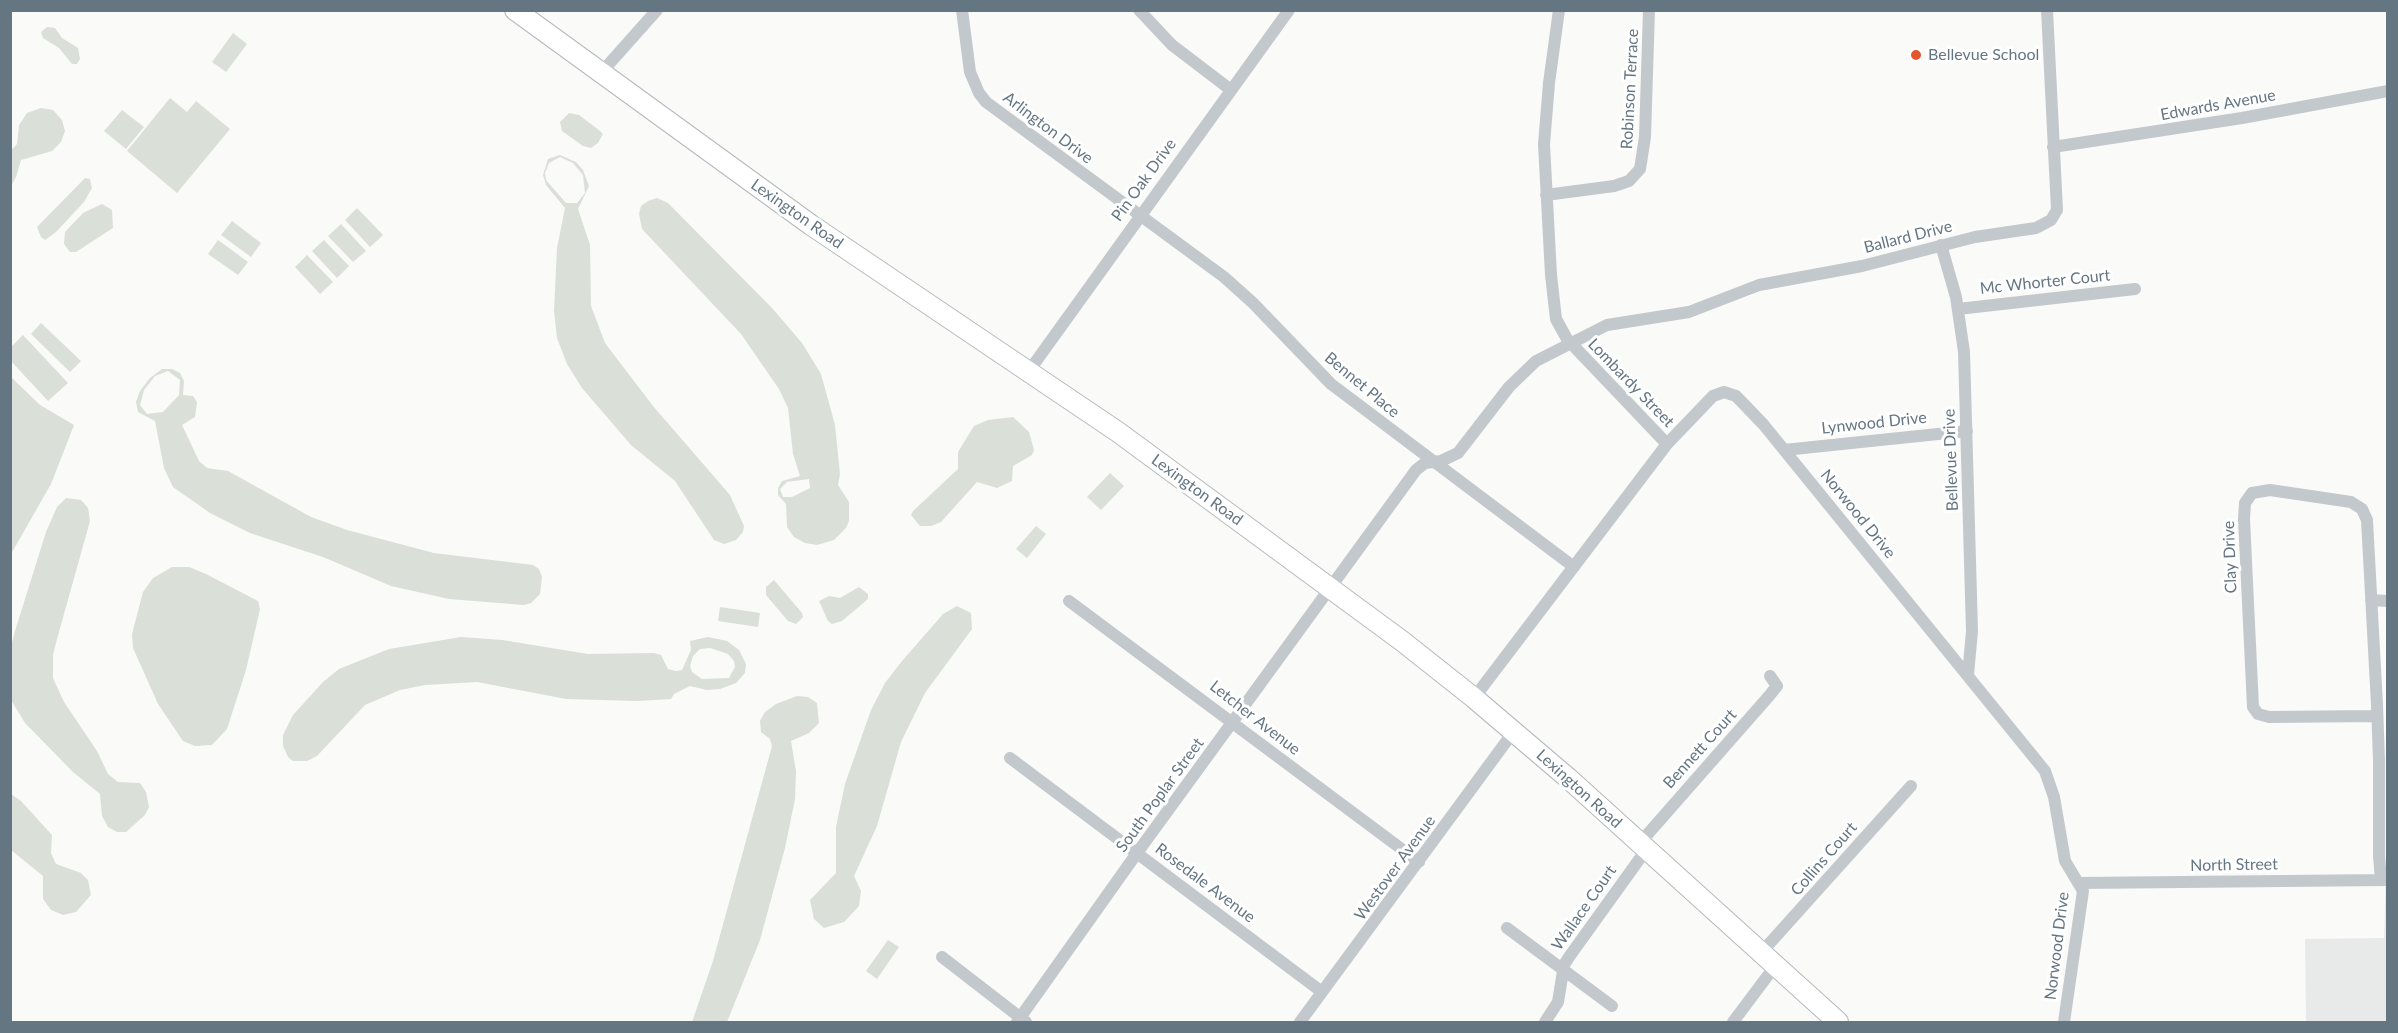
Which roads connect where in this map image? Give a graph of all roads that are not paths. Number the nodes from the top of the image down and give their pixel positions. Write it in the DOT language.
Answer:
graph roads {
  1 [pos="514,10"];
  2 [pos="657,10"];
  3 [pos="962,10"];
  4 [pos="1139,10"];
  5 [pos="1289,10"];
  6 [pos="1559,10"];
  7 [pos="1649,10"];
  8 [pos="2047,10"];
  9 [pos="600,74"];
  10 [pos="1232,90"];
  11 [pos="2388,91"];
  12 [pos="2053,147"];
  13 [pos="1546,195"];
  14 [pos="1139,214"];
  15 [pos="1941,245"];
  16 [pos="2135,289"];
  17 [pos="1958,309"];
  18 [pos="1571,344"];
  19 [pos="1029,371"];
  20 [pos="1967,431"];
  21 [pos="1666,444"];
  22 [pos="1784,450"];
  23 [pos="1433,462"];
  24 [pos="1574,567"];
  25 [pos="1330,587"];
  26 [pos="2371,600"];
  27 [pos="1069,601"];
  28 [pos="2388,601"];
  29 [pos="1968,675"];
  30 [pos="1770,676"];
  31 [pos="1474,698"];
  32 [pos="2378,716"];
  33 [pos="1233,723"];
  34 [pos="1514,731"];
  35 [pos="1010,758"];
  36 [pos="1911,786"];
  37 [pos="1643,847"];
  38 [pos="1137,853"];
  39 [pos="1419,862"];
  40 [pos="2384,880"];
  41 [pos="2080,883"];
  42 [pos="1507,928"];
  43 [pos="942,957"];
  44 [pos="1768,960"];
  45 [pos="1564,969"];
  46 [pos="1322,992"];
  47 [pos="1612,1006"];
  48 [pos="1021,1021"];
  49 [pos="1300,1023"];
  50 [pos="1545,1023"];
  51 [pos="1733,1023"];
  52 [pos="1838,1023"];
  53 [pos="2064,1023"];
  1 -- 9 [label="main road, Lexington Road"];
  2 -- 9 [label="street"];
  3 -- 14 [label="street, Arlington Drive"];
  4 -- 10 [label="street"];
  5 -- 10 [label="street, Pin Oak Drive"];
  6 -- 13 [label="street"];
  7 -- 13 [label="street, Robinson Terrace"];
  8 -- 12 [label="street, Ballard Drive"];
  9 -- 19 [label="main road, Lexington Road"];
  10 -- 14 [label="street, Pin Oak Drive"];
  11 -- 12 [label="street, Edwards Avenue"];
  12 -- 15 [label="street, Ballard Drive"];
  13 -- 18 [label="street, Lombardy Street"];
  14 -- 19 [label="street, Pin Oak Drive"];
  14 -- 23 [label="street, Bennet Place"];
  15 -- 17 [label="street, Bellevue Drive"];
  15 -- 18 [label="street, Ballard Drive"];
  16 -- 17 [label="street, Mc Whorter Court"];
  17 -- 20 [label="street, Bellevue Drive"];
  18 -- 21 [label="street, Lombardy Street"];
  18 -- 23 [label="street, Ballard Drive"];
  19 -- 25 [label="main road, Lexington Road"];
  20 -- 22 [label="street, Lynwood Drive"];
  20 -- 29 [label="street, Bellevue Drive"];
  21 -- 22 [label="street, Norwood Drive"];
  21 -- 24 [label="street, Norwood Drive"];
  22 -- 29 [label="street, Norwood Drive"];
  23 -- 24 [label="street, Bennet Place"];
  23 -- 25 [label="street, South Poplar Street"];
  24 -- 31 [label="street, Norwood Drive"];
  25 -- 31 [label="main road, Lexington Road"];
  25 -- 33 [label="street, South Poplar Street"];
  26 -- 28 [label="street"];
  26 -- 32 [label="street, Clay Drive"];
  26 -- 32 [label="street, Clay Drive"];
  27 -- 33 [label="street, Letcher Avenue"];
  29 -- 41 [label="street, Norwood Drive"];
  30 -- 37 [label="street, Bennett Court"];
  31 -- 34 [label="main road, Lexington Road"];
  32 -- 40 [label="street, Clay Drive"];
  33 -- 38 [label="street, South Poplar Street"];
  33 -- 39 [label="street, Letcher Avenue"];
  34 -- 37 [label="main road, Lexington Road"];
  34 -- 39 [label="street, Westover Avenue"];
  35 -- 38 [label="street, Rosedale Avenue"];
  36 -- 44 [label="street, Collins Court"];
  37 -- 44 [label="main road, Lexington Road"];
  37 -- 45 [label="street, Wallace Court"];
  38 -- 46 [label="street, Rosedale Avenue"];
  38 -- 48 [label="street, South Poplar Street"];
  39 -- 46 [label="street, Westover Avenue"];
  40 -- 41 [label="street, North Street"];
  41 -- 53 [label="street, Norwood Drive"];
  42 -- 45 [label="street"];
  43 -- 48 [label="street"];
  44 -- 51 [label="street, Collins Court"];
  44 -- 52 [label="main road, Lexington Road"];
  45 -- 47 [label="street"];
  45 -- 50 [label="street, Wallace Court"];
  46 -- 49 [label="street, Westover Avenue"];
}
